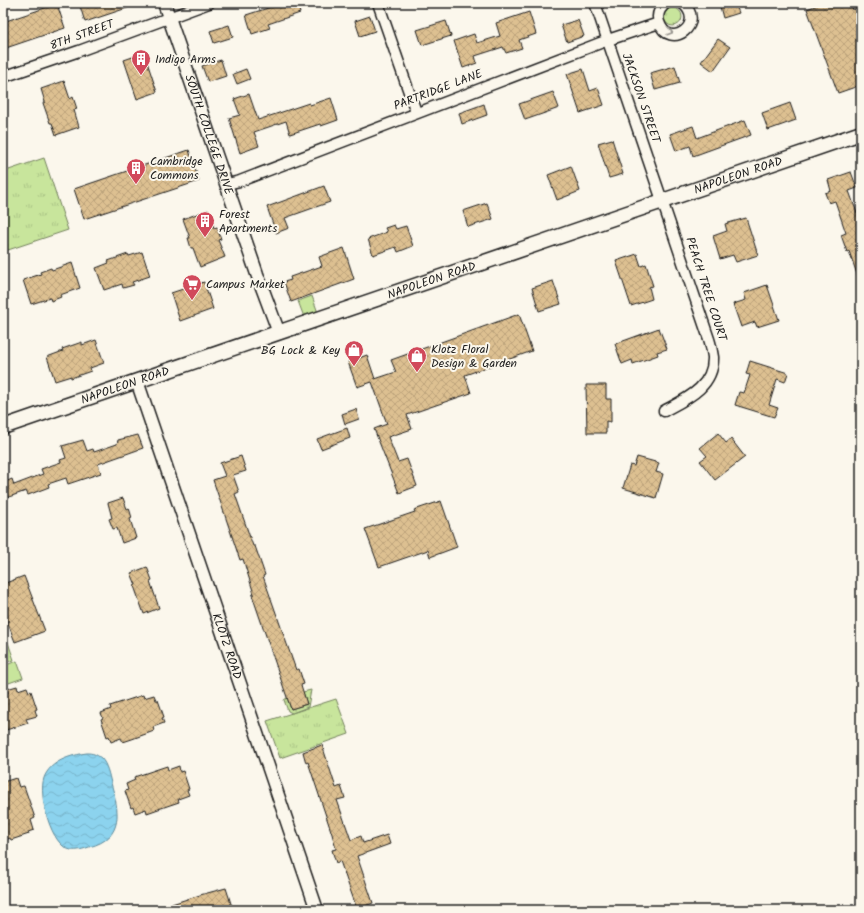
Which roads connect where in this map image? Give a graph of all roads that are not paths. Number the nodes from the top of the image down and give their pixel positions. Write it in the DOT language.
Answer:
graph roads {
  1 [pos="164,3"];
  2 [pos="209,3"];
  3 [pos="378,3"];
  4 [pos="595,3"];
  5 [pos="666,3"];
  6 [pos="682,3"];
  7 [pos="169,18"];
  8 [pos="659,23"];
  9 [pos="608,40"];
  10 [pos="3,77"];
  11 [pos="416,112"];
  12 [pos="861,133"];
  13 [pos="227,184"];
  14 [pos="662,201"];
  15 [pos="279,333"];
  16 [pos="137,381"];
  17 [pos="664,411"];
  18 [pos="3,427"];
  19 [pos="317,910"];
  1 -- 7 [label="street, SOUTH COLLEGE DRIVE"];
  2 -- 7 [label="street, 8TH STREET"];
  3 -- 11 [label="street"];
  4 -- 9 [label="street, JACKSON STREET"];
  5 -- 8 [label="street"];
  8 -- 6 [label="street, one-way"];
  7 -- 10 [label="street, 8TH STREET"];
  7 -- 13 [label="street, SOUTH COLLEGE DRIVE"];
  8 -- 9 [label="street, PARTRIDGE LANE"];
  9 -- 11 [label="street, PARTRIDGE LANE"];
  9 -- 14 [label="street, JACKSON STREET"];
  11 -- 13 [label="street, PARTRIDGE LANE"];
  12 -- 14 [label="main road, NAPOLEON ROAD"];
  13 -- 15 [label="street, SOUTH COLLEGE DRIVE"];
  14 -- 15 [label="main road, NAPOLEON ROAD"];
  14 -- 17 [label="street, PEACH TREE COURT"];
  15 -- 16 [label="main road, NAPOLEON ROAD"];
  16 -- 18 [label="main road, NAPOLEON ROAD"];
  16 -- 19 [label="street, KLOTZ ROAD"];
}
